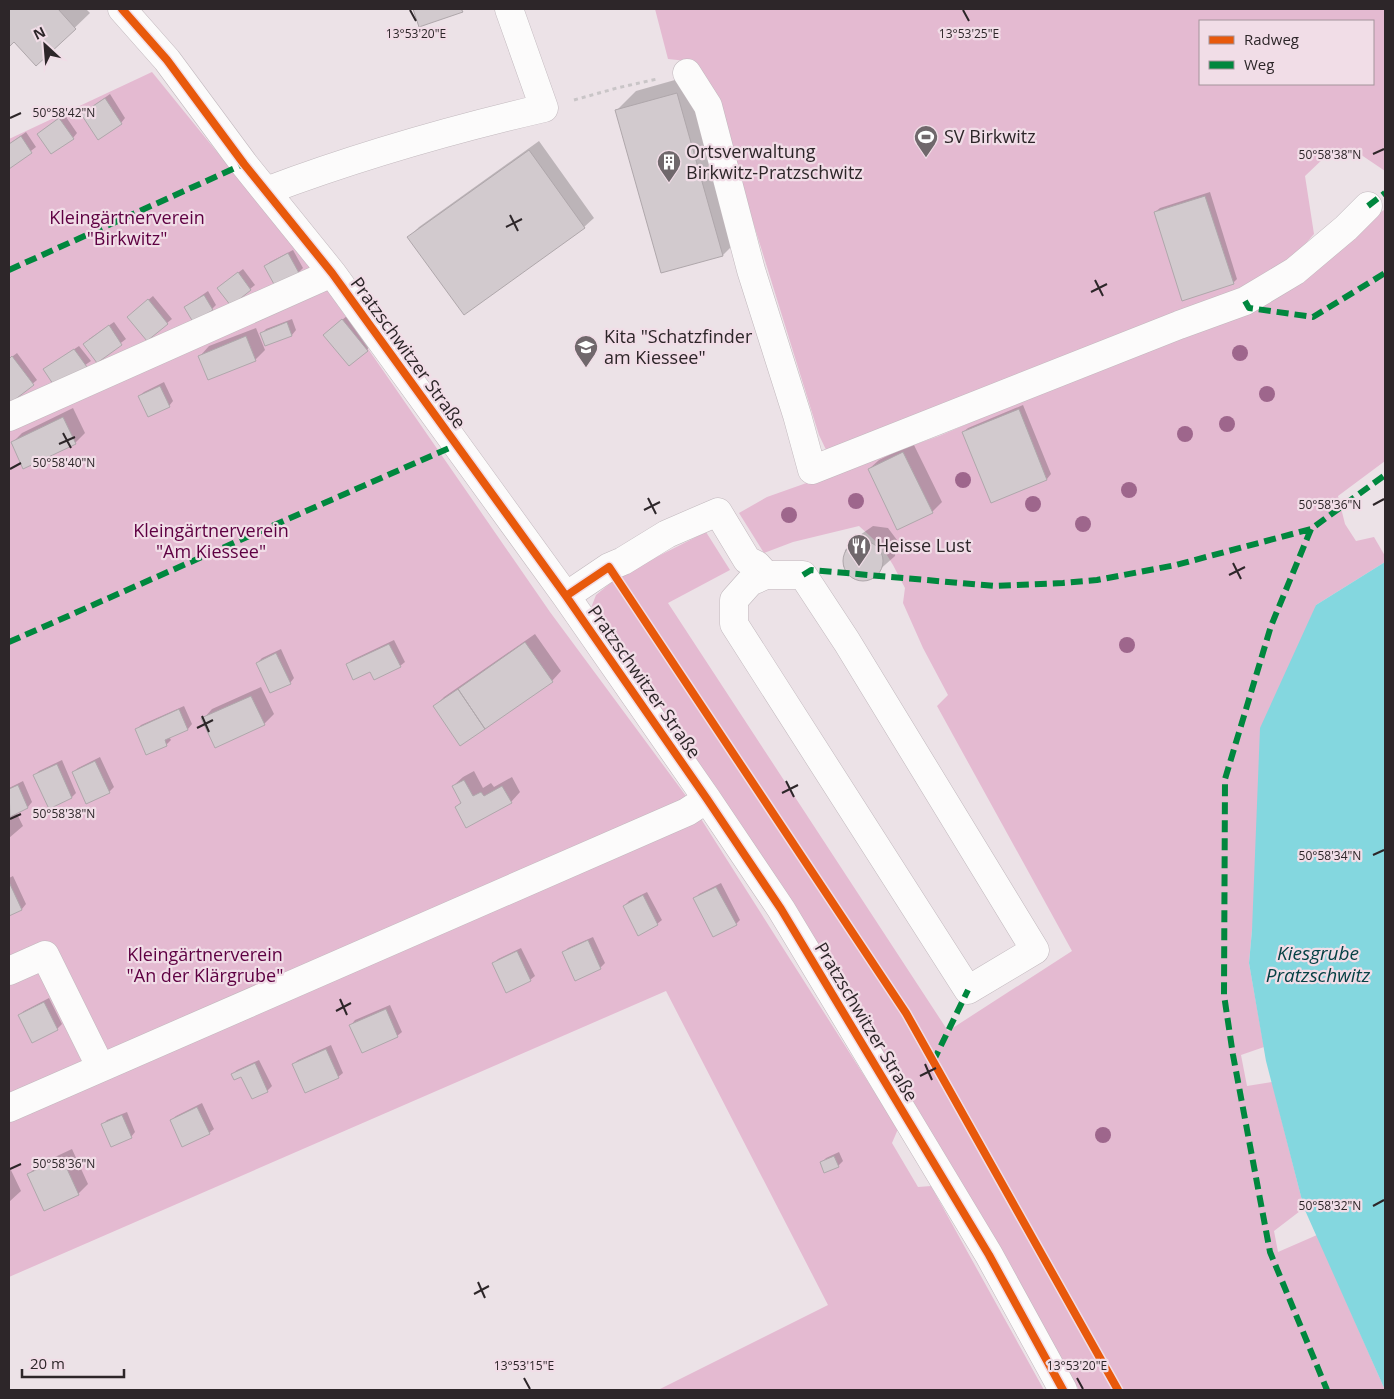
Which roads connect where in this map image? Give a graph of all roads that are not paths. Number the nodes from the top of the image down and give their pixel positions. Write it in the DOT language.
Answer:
graph roads {
  1 [pos="122,9"];
  2 [pos="509,9"];
  3 [pos="687,73"];
  4 [pos="266,191"];
  5 [pos="1368,206"];
  6 [pos="332,273"];
  7 [pos="9,417"];
  8 [pos="766,575"];
  9 [pos="566,596"];
  10 [pos="707,799"];
  11 [pos="9,971"];
  12 [pos="100,1066"];
  13 [pos="9,1108"];
  14 [pos="1064,1390"];
  1 -- 4 [label="street, Pratzschwitzer Straße"];
  2 -- 4 [label="street"];
  3 -- 5 [label="street"];
  4 -- 6 [label="street, Pratzschwitzer Straße"];
  6 -- 7 [label="street"];
  6 -- 9 [label="street, Pratzschwitzer Straße"];
  8 -- 8 [label="street"];
  8 -- 9 [label="street"];
  9 -- 10 [label="street, Pratzschwitzer Straße"];
  10 -- 12 [label="street"];
  10 -- 14 [label="street, Pratzschwitzer Straße"];
  11 -- 12 [label="street"];
  12 -- 13 [label="street"];
}
